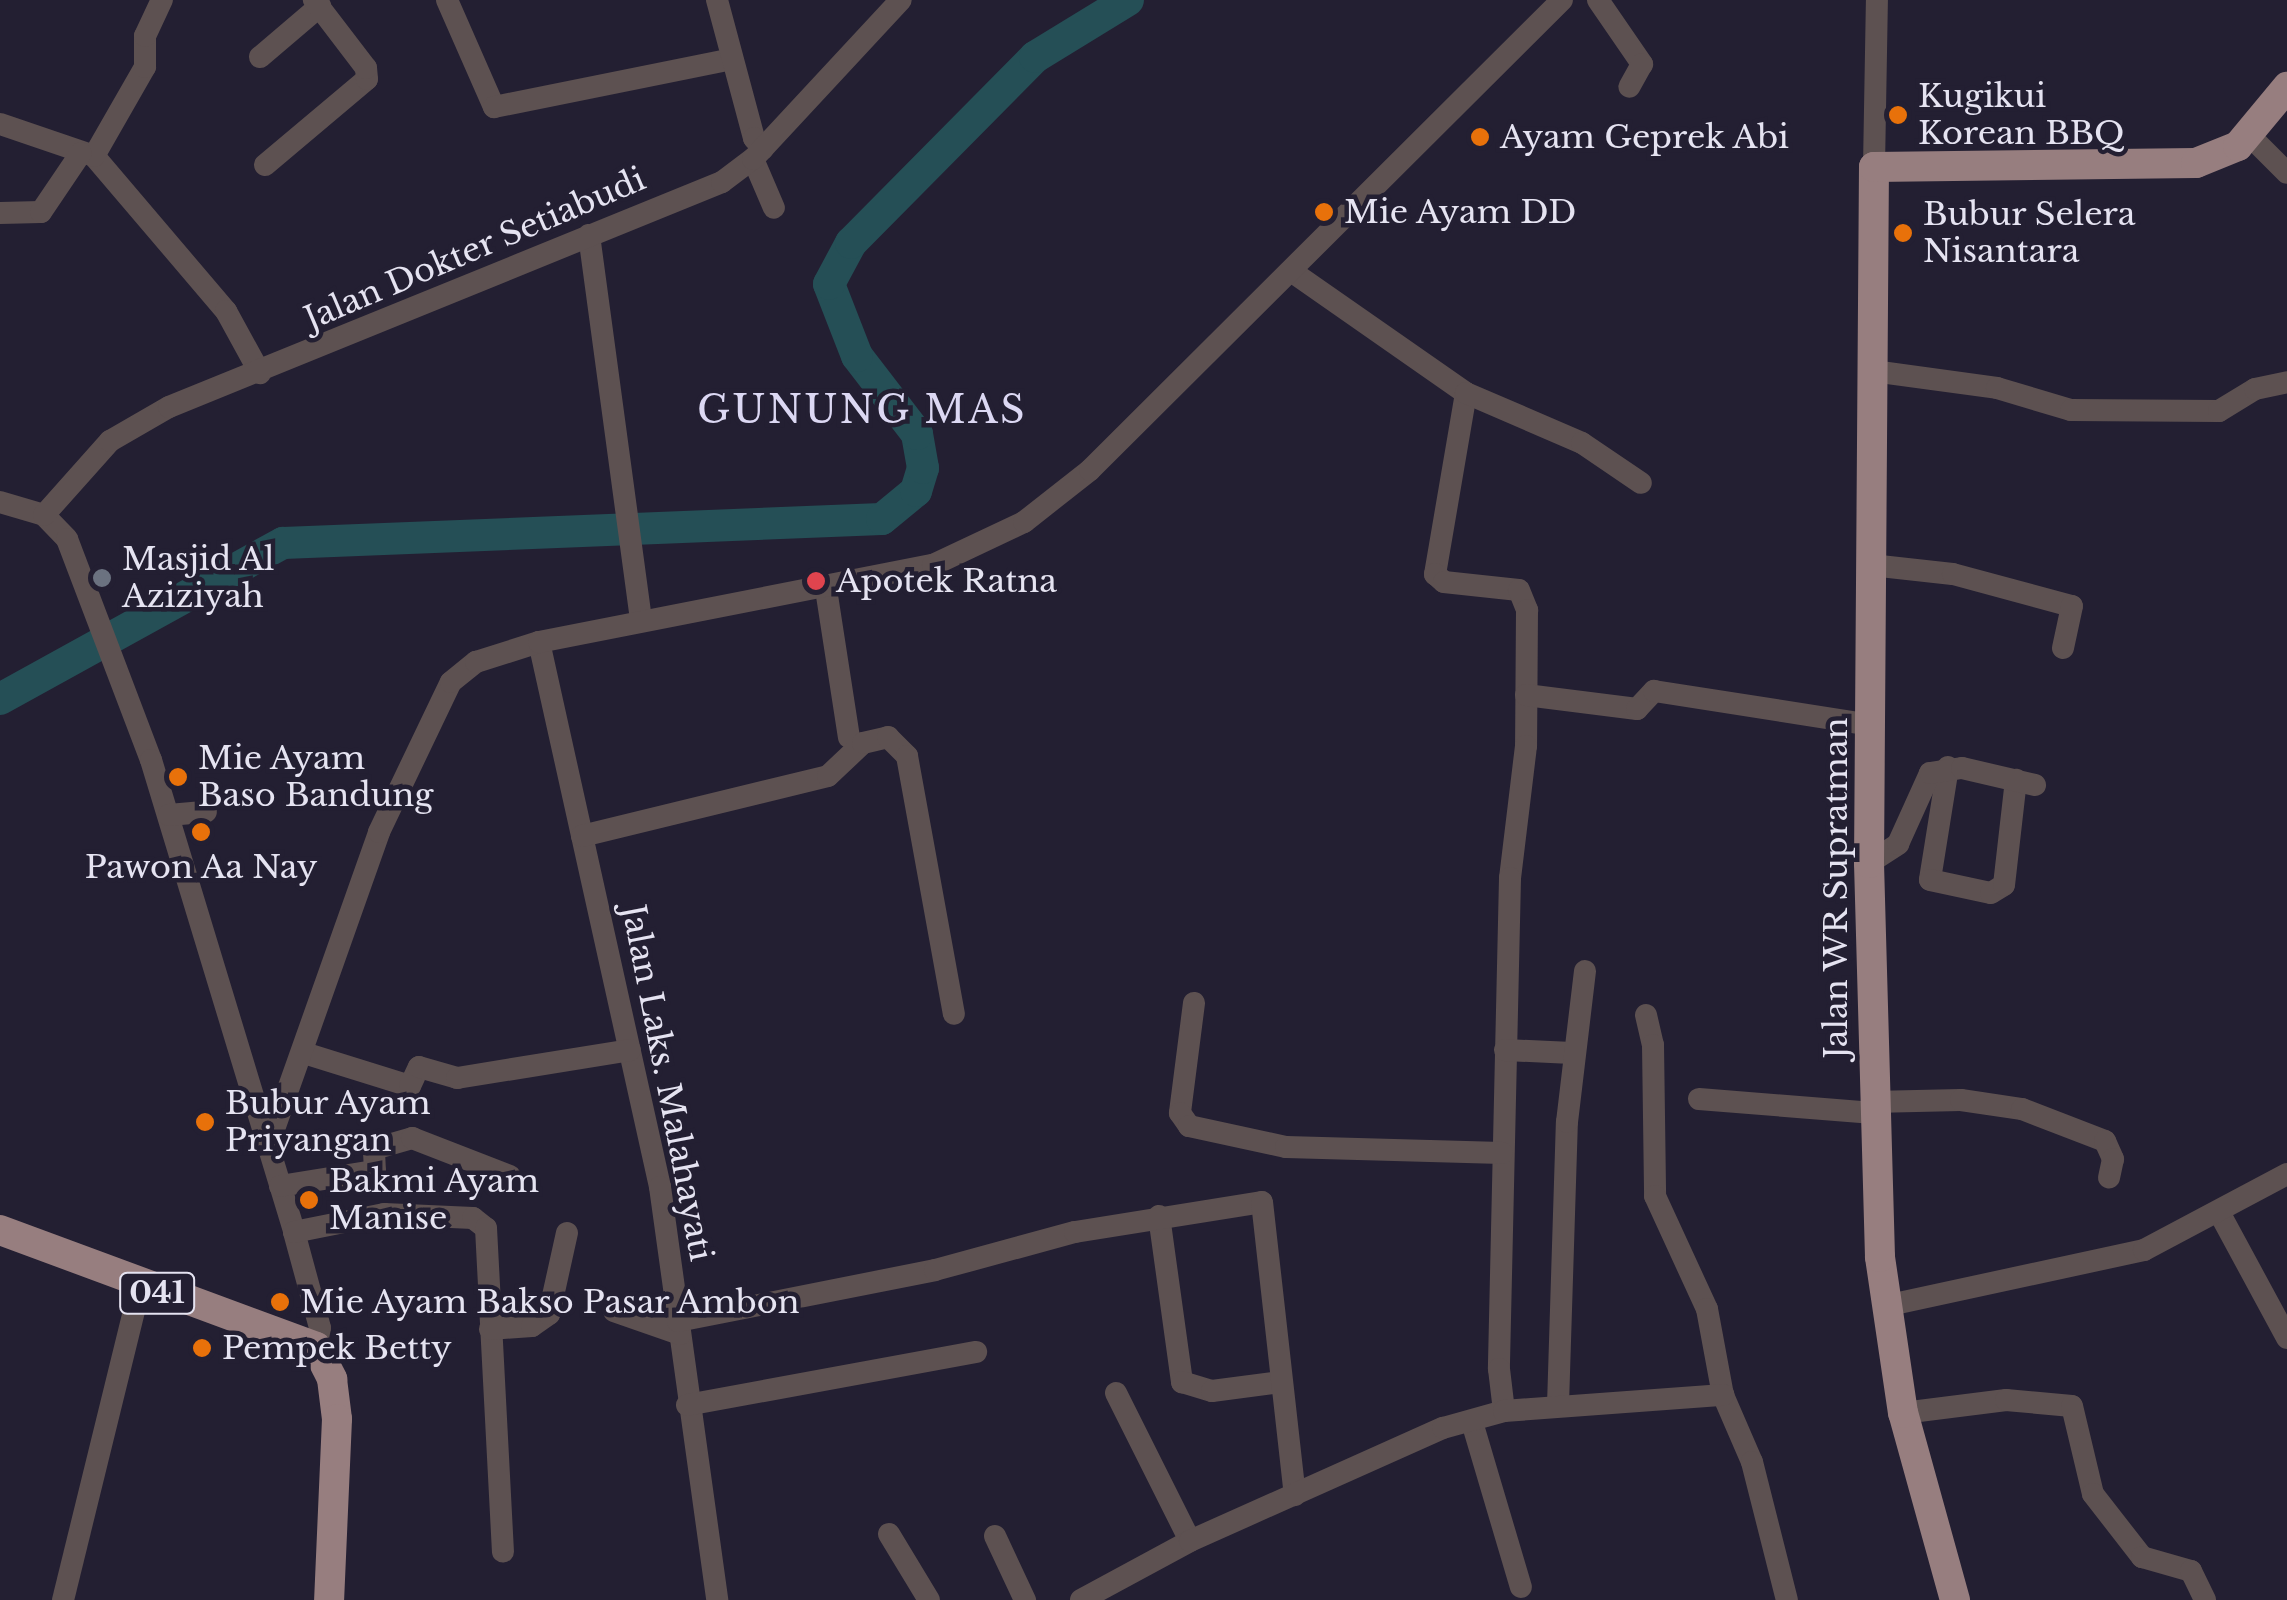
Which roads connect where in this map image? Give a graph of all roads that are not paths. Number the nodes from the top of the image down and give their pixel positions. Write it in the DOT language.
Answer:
graph roads {
  1 [pos="162,0"];
  2 [pos="447,0"];
  3 [pos="717,0"];
  4 [pos="901,0"];
  5 [pos="1598,0"];
  6 [pos="1877,0"];
  7 [pos="1556,2"];
  8 [pos="317,3"];
  9 [pos="260,57"];
  10 [pos="732,59"];
  11 [pos="1629,87"];
  12 [pos="2287,87"];
  13 [pos="0,124"];
  14 [pos="2250,136"];
  15 [pos="88,154"];
  16 [pos="758,154"];
  17 [pos="264,165"];
  18 [pos="1874,167"];
  19 [pos="2287,173"];
  20 [pos="774,208"];
  21 [pos="0,213"];
  22 [pos="589,235"];
  23 [pos="1290,271"];
  24 [pos="1873,371"];
  25 [pos="260,373"];
  26 [pos="2287,382"];
  27 [pos="1466,393"];
  28 [pos="1641,483"];
  29 [pos="0,502"];
  30 [pos="44,515"];
  31 [pos="1871,565"];
  32 [pos="826,588"];
  33 [pos="641,622"];
  34 [pos="539,642"];
  35 [pos="2063,648"];
  36 [pos="1526,695"];
  37 [pos="1870,724"];
  38 [pos="850,736"];
  39 [pos="1948,767"];
  40 [pos="206,812"];
  41 [pos="169,815"];
  42 [pos="582,836"];
  43 [pos="1869,863"];
  44 [pos="1585,972"];
  45 [pos="1194,1003"];
  46 [pos="954,1014"];
  47 [pos="1646,1014"];
  48 [pos="630,1050"];
  49 [pos="1505,1050"];
  50 [pos="304,1053"];
  51 [pos="1572,1053"];
  52 [pos="1699,1099"];
  53 [pos="1872,1108"];
  54 [pos="268,1146"];
  55 [pos="1502,1153"];
  56 [pos="2287,1174"];
  57 [pos="510,1176"];
  58 [pos="2109,1178"];
  59 [pos="280,1186"];
  60 [pos="2220,1214"];
  61 [pos="1159,1216"];
  62 [pos="0,1230"];
  63 [pos="294,1232"];
  64 [pos="567,1234"];
  65 [pos="140,1287"];
  66 [pos="1885,1306"];
  67 [pos="614,1311"];
  68 [pos="679,1327"];
  69 [pos="490,1329"];
  70 [pos="2287,1338"];
  71 [pos="316,1348"];
  72 [pos="976,1352"];
  73 [pos="1281,1382"];
  74 [pos="1116,1393"];
  75 [pos="1723,1395"];
  76 [pos="687,1405"];
  77 [pos="1558,1405"];
  78 [pos="1504,1411"];
  79 [pos="1904,1413"];
  80 [pos="1472,1422"];
  81 [pos="1295,1496"];
  82 [pos="890,1534"];
  83 [pos="995,1536"];
  84 [pos="1190,1542"];
  85 [pos="503,1552"];
  86 [pos="1521,1587"];
  87 [pos="63,1600"];
  88 [pos="329,1600"];
  89 [pos="717,1600"];
  90 [pos="929,1600"];
  91 [pos="1025,1600"];
  92 [pos="1081,1600"];
  93 [pos="1787,1600"];
  94 [pos="1956,1600"];
  95 [pos="2205,1600"];
  1 -- 15 [label="street"];
  2 -- 10 [label="street"];
  3 -- 10 [label="street"];
  4 -- 16 [label="street, Jalan Dokter Setiabudi"];
  5 -- 11 [label="street"];
  6 -- 18 [label="street"];
  7 -- 23 [label="street"];
  8 -- 9 [label="street"];
  8 -- 17 [label="street"];
  10 -- 16 [label="street"];
  12 -- 14 [label="main road"];
  13 -- 15 [label="street"];
  14 -- 18 [label="main road"];
  14 -- 19 [label="street"];
  15 -- 21 [label="street"];
  15 -- 25 [label="street"];
  16 -- 20 [label="street"];
  16 -- 22 [label="street, Jalan Dokter Setiabudi"];
  18 -- 24 [label="main road, Jalan WR Supratman"];
  22 -- 25 [label="street, Jalan Dokter Setiabudi"];
  22 -- 33 [label="street"];
  23 -- 27 [label="street"];
  23 -- 32 [label="street"];
  24 -- 26 [label="street"];
  24 -- 31 [label="main road, Jalan WR Supratman"];
  25 -- 30 [label="street, Jalan Dokter Setiabudi"];
  27 -- 28 [label="street"];
  27 -- 36 [label="street"];
  29 -- 30 [label="street"];
  30 -- 41 [label="street"];
  31 -- 35 [label="street"];
  31 -- 37 [label="main road, Jalan WR Supratman"];
  32 -- 33 [label="street"];
  32 -- 38 [label="street"];
  33 -- 34 [label="street"];
  34 -- 42 [label="street, Jalan Laks. Malahayati"];
  34 -- 50 [label="street"];
  36 -- 37 [label="street"];
  36 -- 49 [label="street"];
  37 -- 43 [label="main road, Jalan WR Supratman"];
  39 -- 39 [label="street"];
  39 -- 43 [label="street"];
  40 -- 41 [label="street"];
  41 -- 54 [label="street"];
  42 -- 46 [label="street"];
  42 -- 48 [label="street, Jalan Laks. Malahayati"];
  43 -- 53 [label="main road, Jalan WR Supratman"];
  44 -- 51 [label="street"];
  45 -- 55 [label="street"];
  47 -- 75 [label="street"];
  48 -- 50 [label="street"];
  48 -- 68 [label="street, Jalan Laks. Malahayati"];
  49 -- 51 [label="street"];
  49 -- 55 [label="street"];
  50 -- 54 [label="street"];
  51 -- 77 [label="street"];
  52 -- 53 [label="street"];
  53 -- 58 [label="street"];
  53 -- 66 [label="main road, Jalan WR Supratman"];
  54 -- 59 [label="street"];
  55 -- 78 [label="street"];
  56 -- 60 [label="street"];
  57 -- 59 [label="street"];
  59 -- 63 [label="street"];
  60 -- 66 [label="street"];
  60 -- 70 [label="street"];
  61 -- 68 [label="street"];
  61 -- 73 [label="street"];
  61 -- 73 [label="street"];
  62 -- 65 [label="main road, 041"];
  63 -- 69 [label="street"];
  63 -- 71 [label="street"];
  64 -- 69 [label="street"];
  65 -- 71 [label="main road, 041"];
  65 -- 87 [label="street"];
  66 -- 79 [label="main road, Jalan WR Supratman"];
  67 -- 68 [label="street"];
  68 -- 76 [label="street, Jalan Laks. Malahayati"];
  69 -- 85 [label="street"];
  71 -- 88 [label="main road"];
  72 -- 76 [label="street"];
  73 -- 81 [label="street"];
  74 -- 84 [label="street"];
  75 -- 77 [label="street"];
  75 -- 93 [label="street"];
  76 -- 89 [label="street, Jalan Laks. Malahayati"];
  77 -- 78 [label="street"];
  78 -- 80 [label="street"];
  79 -- 94 [label="main road, Jalan WR Supratman"];
  79 -- 95 [label="street"];
  80 -- 81 [label="street"];
  80 -- 86 [label="street"];
  81 -- 84 [label="street"];
  82 -- 90 [label="street"];
  83 -- 91 [label="street"];
  84 -- 92 [label="street"];
}
